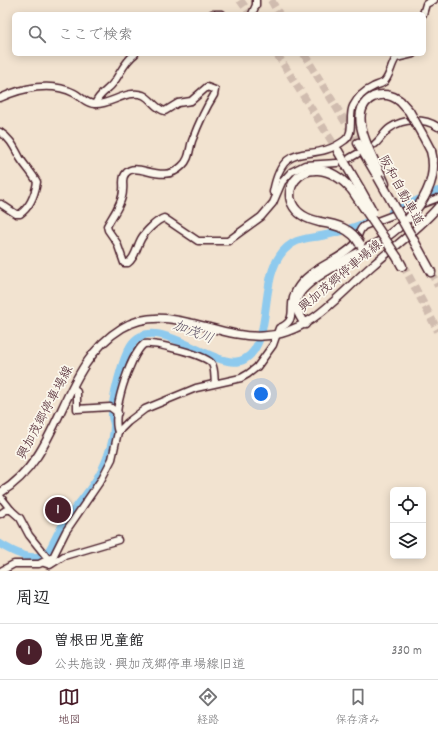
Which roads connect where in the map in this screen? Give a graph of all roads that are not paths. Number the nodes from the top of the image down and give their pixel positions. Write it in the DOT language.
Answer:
graph roads {
  1 [pos="256,0"];
  2 [pos="434,0"];
  3 [pos="253,12"];
  4 [pos="424,12"];
  5 [pos="132,56"];
  6 [pos="404,56"];
  7 [pos="0,98"];
  8 [pos="96,104"];
  9 [pos="438,127"];
  10 [pos="0,132"];
  11 [pos="358,143"];
  12 [pos="375,144"];
  13 [pos="338,150"];
  14 [pos="357,154"];
  15 [pos="350,158"];
  16 [pos="337,163"];
  17 [pos="380,176"];
  18 [pos="356,189"];
  19 [pos="438,198"];
  20 [pos="1,204"];
  21 [pos="271,206"];
  22 [pos="438,207"];
  23 [pos="360,248"];
  24 [pos="402,265"];
  25 [pos="431,272"];
  26 [pos="305,324"];
  27 [pos="278,335"];
  28 [pos="215,383"];
  29 [pos="73,386"];
  30 [pos="118,413"];
  31 [pos="118,432"];
  32 [pos="0,495"];
  33 [pos="11,510"];
  34 [pos="0,514"];
  35 [pos="118,540"];
  36 [pos="46,561"];
  37 [pos="1,571"];
  38 [pos="38,571"];
  1 -- 3 [label="street"];
  2 -- 4 [label="street"];
  5 -- 8 [label="street"];
  6 -- 21 [label="street"];
  7 -- 8 [label="street"];
  8 -- 21 [label="street"];
  9 -- 12 [label="street"];
  10 -- 20 [label="street"];
  11 -- 17 [label="highway, 阪和自動車道"];
  13 -- 18 [label="highway"];
  14 -- 15 [label="street"];
  16 -- 21 [label="street"];
  17 -- 23 [label="highway, bridge"];
  17 -- 25 [label="highway, 阪和自動車道, bridge"];
  18 -- 23 [label="highway, bridge"];
  18 -- 24 [label="highway, bridge"];
  19 -- 27 [label="street"];
  22 -- 26 [label="main road, 興加茂郷停車場線"];
  23 -- 26 [label="highway"];
  26 -- 27 [label="main road, 興加茂郷停車場線"];
  27 -- 28 [label="street"];
  27 -- 29 [label="main road, 興加茂郷停車場線"];
  28 -- 30 [label="street"];
  28 -- 31 [label="street"];
  29 -- 30 [label="street"];
  29 -- 32 [label="main road, 興加茂郷停車場線"];
  30 -- 31 [label="street"];
  31 -- 36 [label="street"];
  32 -- 33 [label="street"];
  33 -- 34 [label="street"];
  33 -- 36 [label="street"];
  35 -- 36 [label="street"];
  36 -- 37 [label="street"];
  36 -- 38 [label="street"];
}
